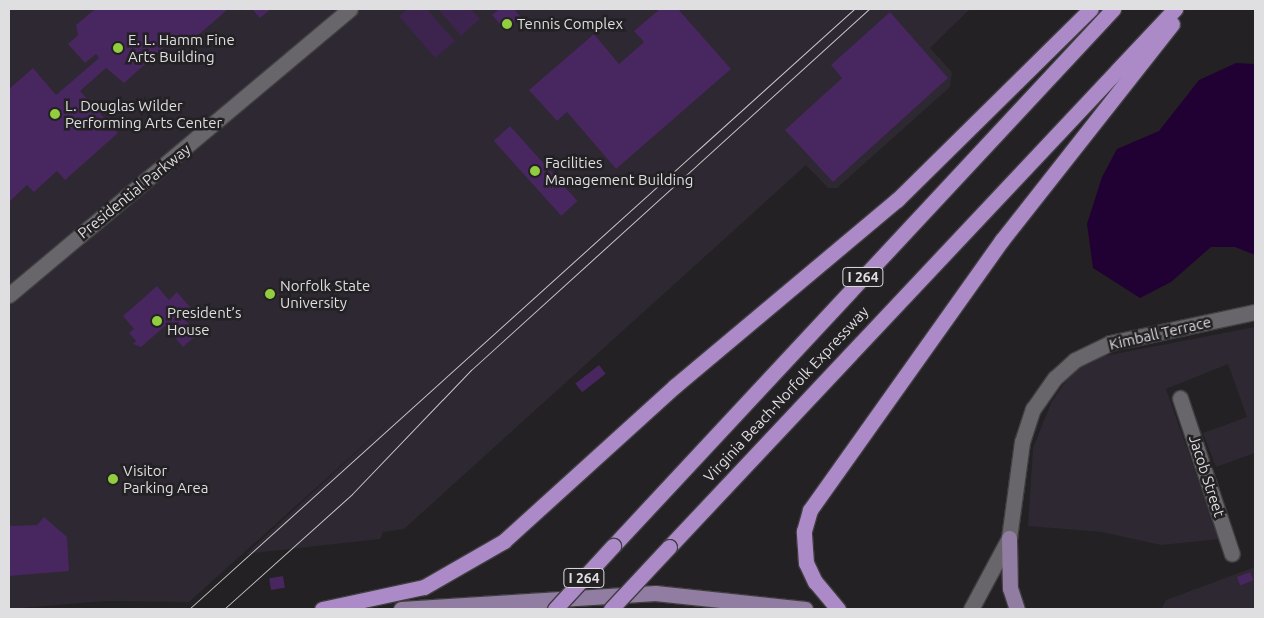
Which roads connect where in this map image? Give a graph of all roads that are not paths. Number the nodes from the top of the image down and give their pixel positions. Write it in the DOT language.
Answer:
graph roads {
  1 [pos="350,9"];
  2 [pos="1092,9"];
  3 [pos="1113,9"];
  4 [pos="1175,9"];
  5 [pos="1184,9"];
  6 [pos="9,295"];
  7 [pos="1255,312"];
  8 [pos="1180,398"];
  9 [pos="1009,538"];
  10 [pos="1232,554"];
  11 [pos="322,609"];
  12 [pos="401,609"];
  13 [pos="554,609"];
  14 [pos="611,609"];
  15 [pos="805,609"];
  16 [pos="838,609"];
  17 [pos="972,609"];
  18 [pos="1017,609"];
  1 -- 6 [label="street, Presidential Parkway"];
  2 -- 11 [label="highway"];
  3 -- 13 [label="highway, Virginia Beach-Norfolk Expressway / I 264, bridge"];
  4 -- 14 [label="highway, Virginia Beach-Norfolk Expressway / I 264, bridge"];
  5 -- 16 [label="highway"];
  7 -- 9 [label="street, Kimball Terrace"];
  8 -- 10 [label="street, Jacob Street"];
  9 -- 17 [label="street, Kimball Terrace"];
  9 -- 18 [label="main road"];
  12 -- 15 [label="main road"];
}
